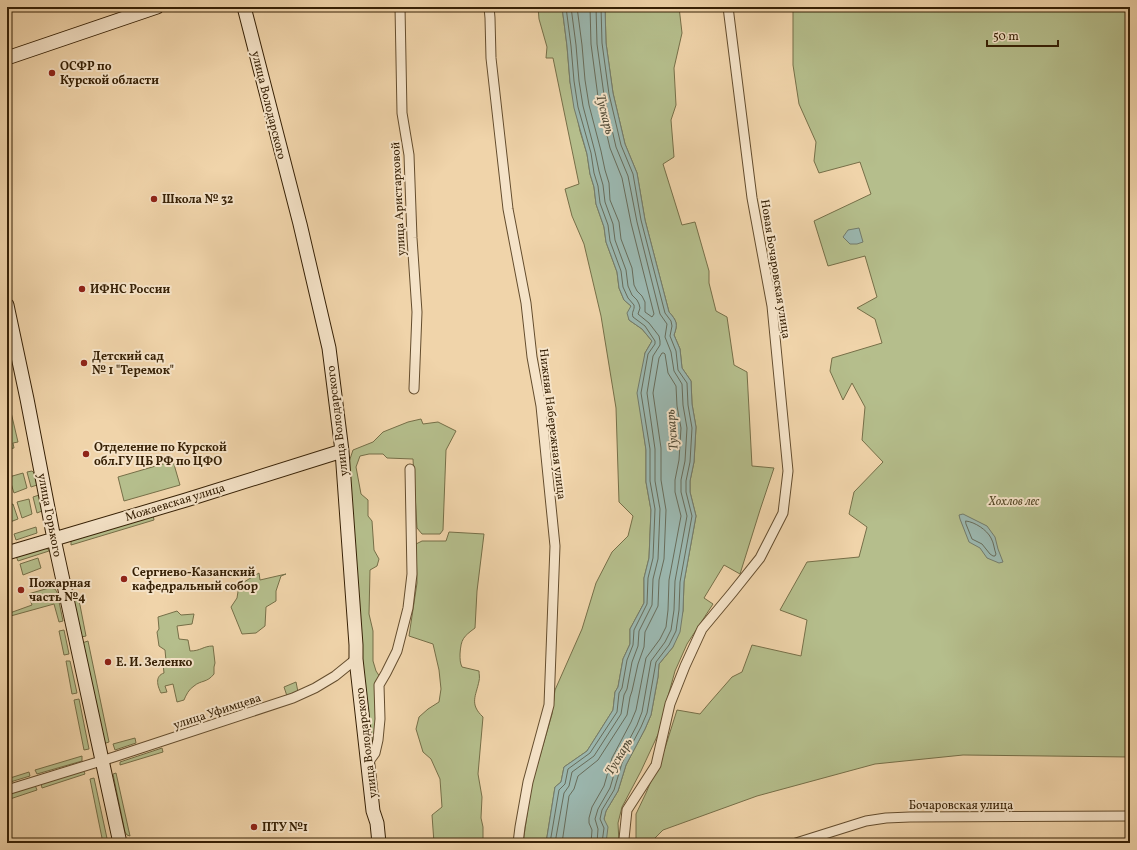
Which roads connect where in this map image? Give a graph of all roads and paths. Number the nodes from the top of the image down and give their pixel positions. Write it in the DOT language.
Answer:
graph roads {
  1 [pos="157,7"];
  2 [pos="244,7"];
  3 [pos="400,7"];
  4 [pos="489,7"];
  5 [pos="728,7"];
  6 [pos="7,58"];
  7 [pos="7,305"];
  8 [pos="414,389"];
  9 [pos="342,451"];
  10 [pos="410,469"];
  11 [pos="54,539"];
  12 [pos="7,553"];
  13 [pos="356,659"];
  14 [pos="102,760"];
  15 [pos="368,764"];
  16 [pos="7,790"];
  17 [pos="1130,816"];
  18 [pos="120,843"];
  19 [pos="379,843"];
  20 [pos="518,843"];
  21 [pos="625,843"];
  22 [pos="796,843"];
  1 -- 6 [label="street"];
  2 -- 9 [label="street, улица Володарского"];
  3 -- 8 [label="street, улица Аристарховой"];
  4 -- 20 [label="street, Нижняя Набережная улица"];
  5 -- 21 [label="street, Новая Бочаровская улица"];
  7 -- 11 [label="street, улица Горького"];
  9 -- 11 [label="street, Можаевская улица"];
  9 -- 13 [label="street, улица Володарского"];
  10 -- 15 [label="street"];
  11 -- 12 [label="street, Можаевская улица"];
  11 -- 14 [label="street, улица Горького"];
  13 -- 14 [label="street, улица Уфимцева"];
  13 -- 15 [label="street, улица Володарского"];
  14 -- 16 [label="street, улица Уфимцева"];
  14 -- 18 [label="street, улица Горького"];
  15 -- 19 [label="street, улица Володарского"];
  17 -- 22 [label="street, Бочаровская улица"];
}
